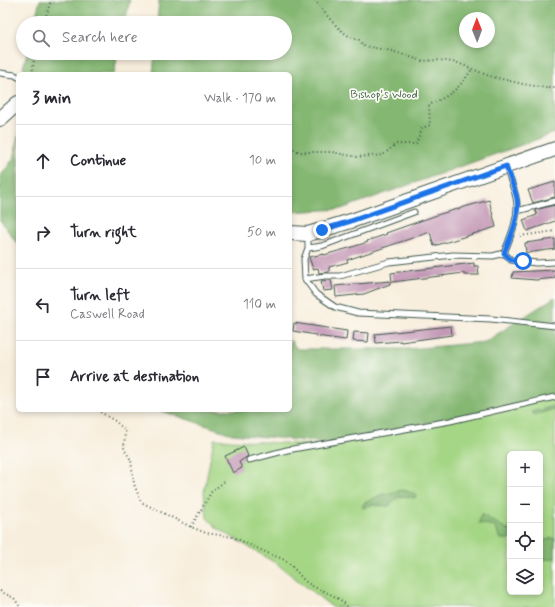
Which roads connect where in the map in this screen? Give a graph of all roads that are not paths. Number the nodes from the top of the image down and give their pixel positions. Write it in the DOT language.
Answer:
graph roads {
  1 [pos="0,73"];
  2 [pos="16,76"];
  3 [pos="16,99"];
  4 [pos="0,105"];
  5 [pos="16,105"];
  6 [pos="0,119"];
  7 [pos="555,149"];
  8 [pos="506,166"];
  9 [pos="555,201"];
  10 [pos="517,211"];
  11 [pos="414,212"];
  12 [pos="292,234"];
  13 [pos="308,241"];
  14 [pos="504,253"];
  15 [pos="555,262"];
  16 [pos="305,279"];
  17 [pos="555,326"];
  18 [pos="555,397"];
  19 [pos="249,460"];
  1 -- 2 [label="lane"];
  3 -- 4 [label="main road"];
  5 -- 6 [label="main road"];
  7 -- 8 [label="main road"];
  8 -- 10 [label="lane"];
  8 -- 13 [label="main road"];
  9 -- 10 [label="lane"];
  10 -- 14 [label="lane"];
  11 -- 13 [label="lane"];
  12 -- 13 [label="main road"];
  13 -- 16 [label="lane"];
  14 -- 15 [label="lane"];
  14 -- 16 [label="lane"];
  16 -- 17 [label="lane"];
  18 -- 19 [label="lane"];
}
